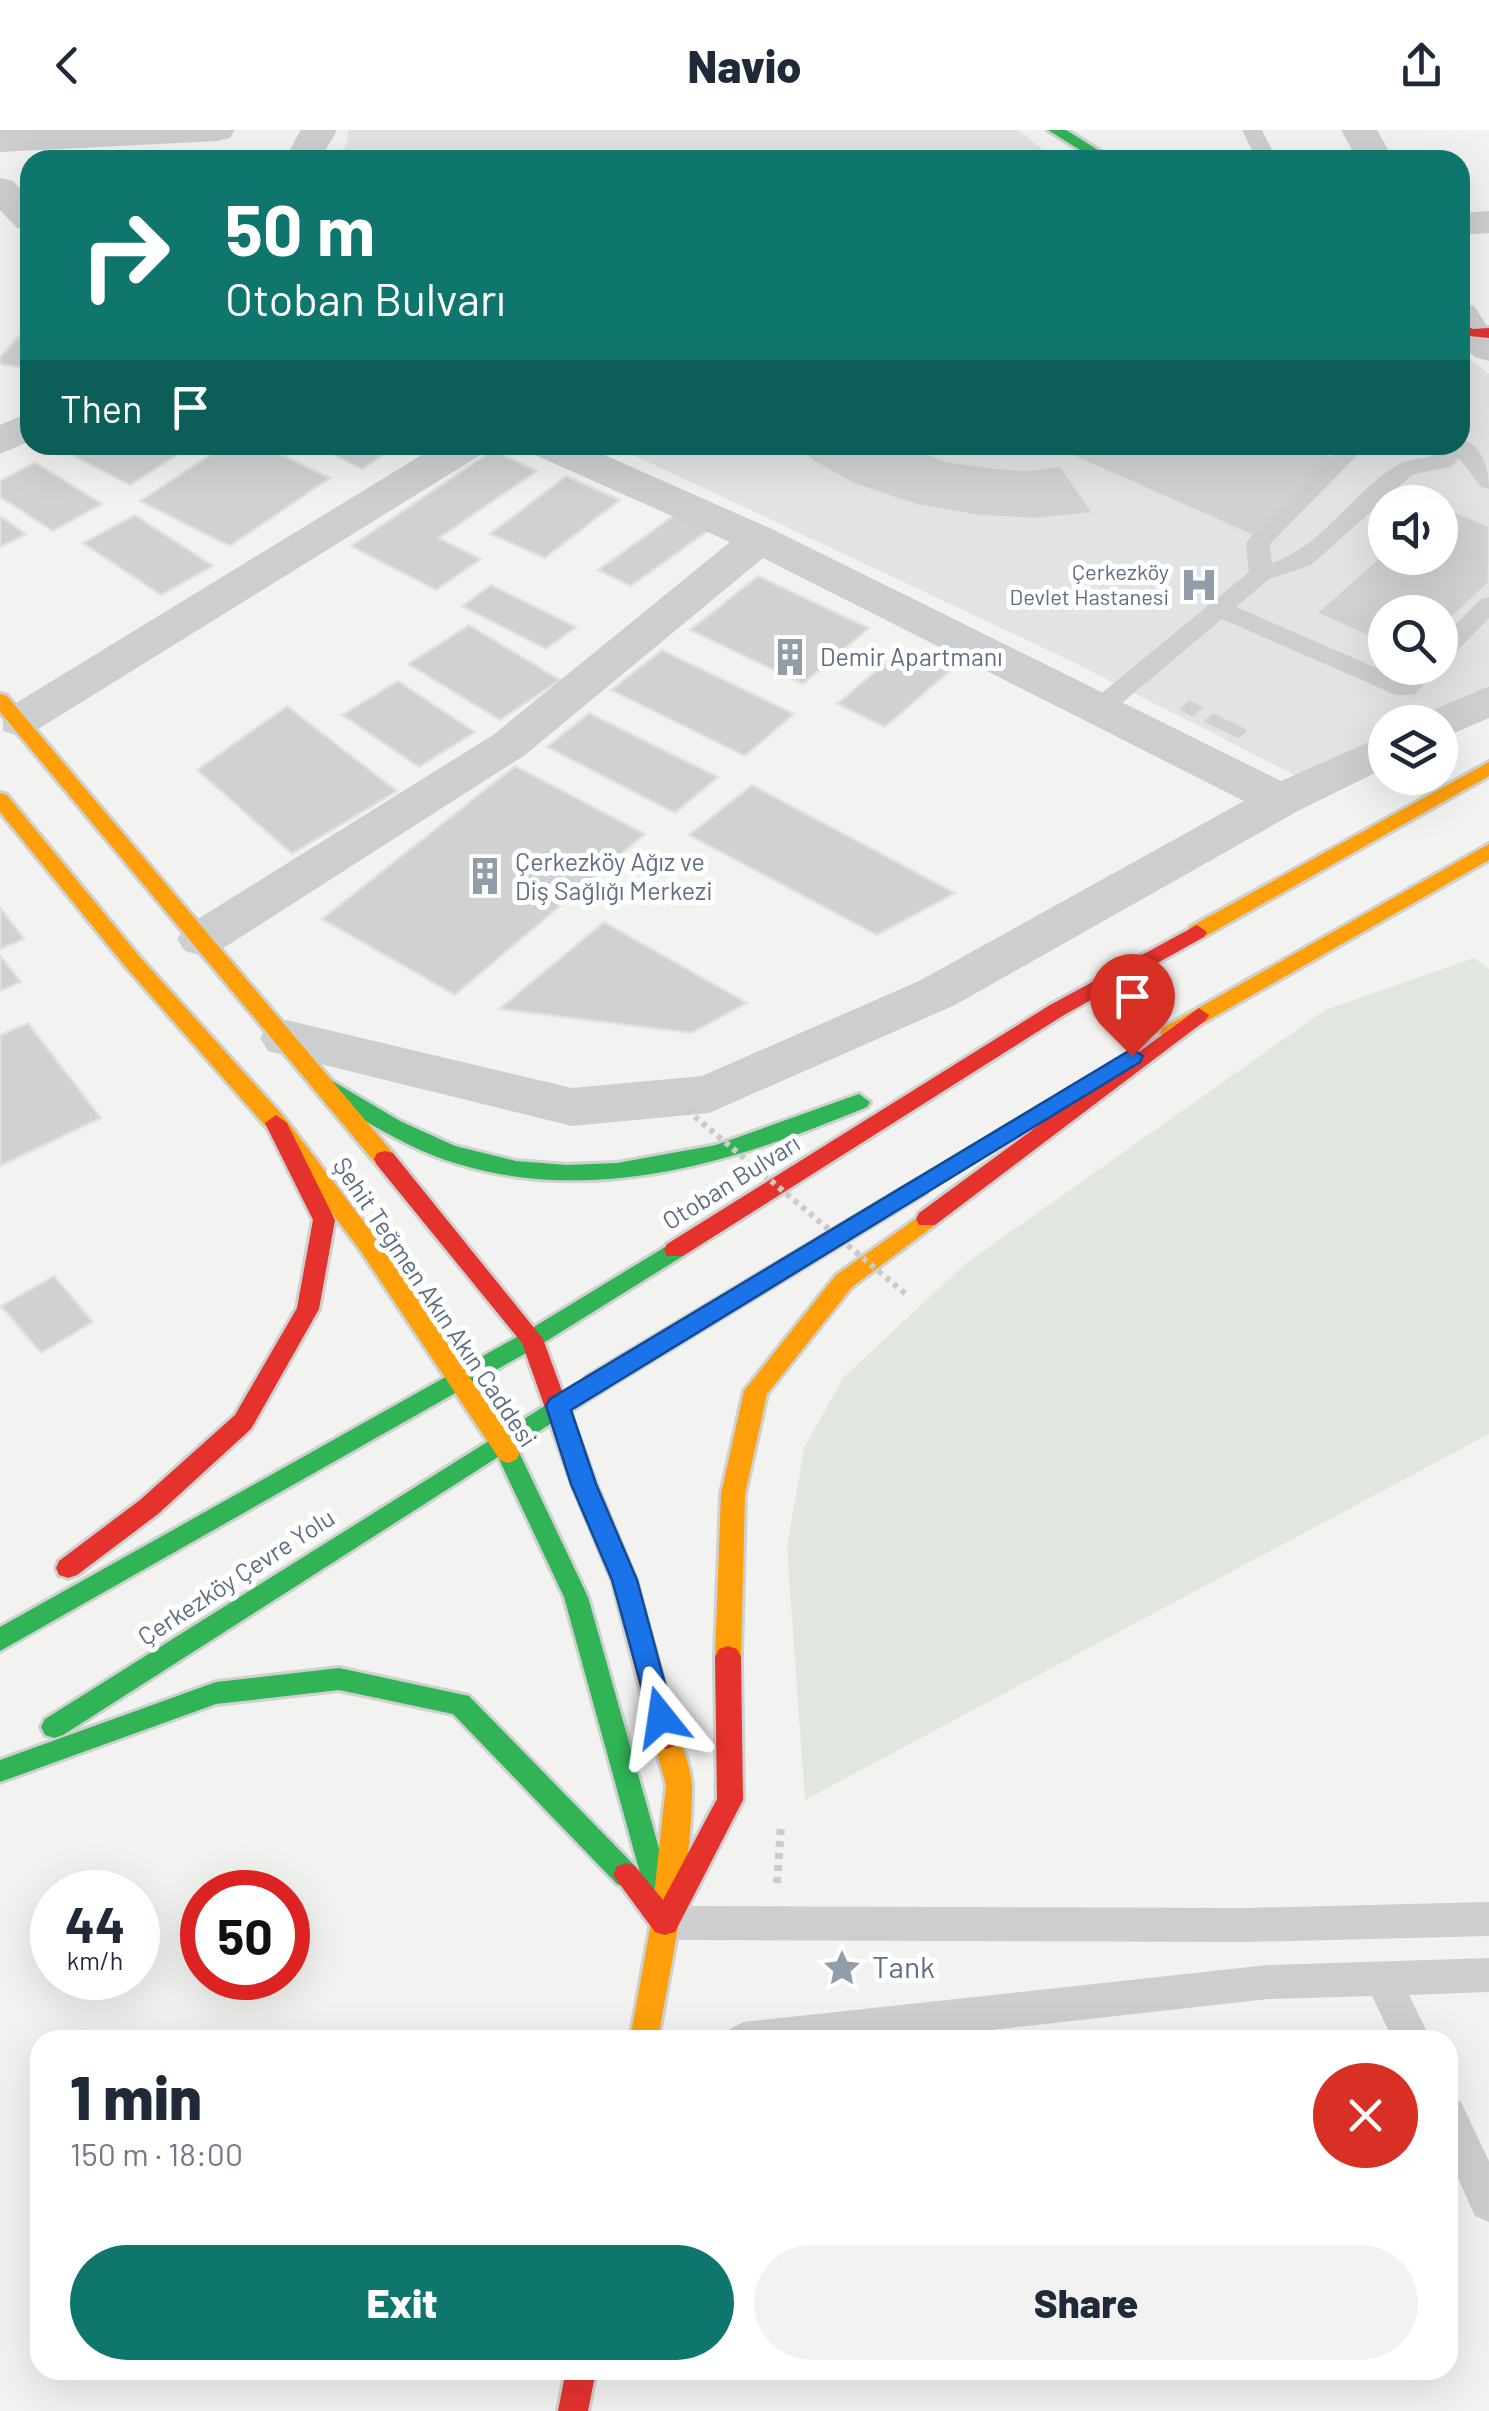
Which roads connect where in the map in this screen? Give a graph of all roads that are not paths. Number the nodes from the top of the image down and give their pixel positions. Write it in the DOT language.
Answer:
graph roads {
  1 [pos="218,130"];
  2 [pos="1055,130"];
  3 [pos="58,134"];
  4 [pos="0,140"];
  5 [pos="1090,150"];
  6 [pos="0,188"];
  7 [pos="20,209"];
  8 [pos="449,455"];
  9 [pos="571,455"];
  10 [pos="1346,455"];
  11 [pos="1449,455"];
  12 [pos="1468,455"];
  13 [pos="1489,482"];
  14 [pos="760,539"];
  15 [pos="1261,574"];
  16 [pos="1489,604"];
  17 [pos="1220,609"];
  18 [pos="1458,636"];
  19 [pos="1368,674"];
  20 [pos="1489,700"];
  21 [pos="1101,707"];
  22 [pos="10,710"];
  23 [pos="1458,715"];
  24 [pos="1368,758"];
  25 [pos="1489,768"];
  26 [pos="0,799"];
  27 [pos="1281,800"];
  28 [pos="1489,851"];
  29 [pos="202,939"];
  30 [pos="1057,1010"];
  31 [pos="1200,1015"];
  32 [pos="286,1038"];
  33 [pos="324,1084"];
  34 [pos="276,1124"];
  35 [pos="980,1149"];
  36 [pos="946,1170"];
  37 [pos="532,1339"];
  38 [pos="460,1378"];
  39 [pos="558,1406"];
  40 [pos="502,1440"];
  41 [pos="0,1620"];
  42 [pos="0,1640"];
  43 [pos="0,1762"];
  44 [pos="0,1770"];
  45 [pos="1489,1919"];
  46 [pos="665,1922"];
  47 [pos="1489,1975"];
  48 [pos="1384,1979"];
  49 [pos="646,2030"];
  50 [pos="834,2030"];
  51 [pos="1407,2030"];
  52 [pos="1458,2136"];
  53 [pos="1489,2203"];
  54 [pos="578,2380"];
  55 [pos="573,2411"];
  1 -- 3 [label="street"];
  2 -- 5 [label="main road"];
  3 -- 4 [label="street"];
  6 -- 7 [label="street"];
  8 -- 22 [label="street"];
  9 -- 14 [label="street"];
  10 -- 15 [label="lane"];
  11 -- 15 [label="lane"];
  12 -- 13 [label="lane"];
  14 -- 21 [label="street"];
  14 -- 29 [label="street"];
  15 -- 17 [label="lane"];
  16 -- 18 [label="lane"];
  17 -- 19 [label="lane"];
  17 -- 21 [label="lane"];
  20 -- 23 [label="street"];
  21 -- 27 [label="street"];
  22 -- 29 [label="main road, Şehit Teğmen Akın Akın Caddesi"];
  24 -- 27 [label="street"];
  25 -- 30 [label="main road, Otoban Bulvarı"];
  26 -- 34 [label="main road, Şehit Teğmen Akın Akın Caddesi"];
  27 -- 32 [label="street"];
  28 -- 31 [label="main road"];
  29 -- 32 [label="main road, Şehit Teğmen Akın Akın Caddesi"];
  30 -- 33 [label="main road"];
  30 -- 37 [label="main road, Otoban Bulvarı"];
  31 -- 35 [label="main road"];
  31 -- 46 [label="main road"];
  32 -- 33 [label="main road, Şehit Teğmen Akın Akın Caddesi"];
  33 -- 37 [label="main road, Şehit Teğmen Akın Akın Caddesi"];
  34 -- 38 [label="main road, Şehit Teğmen Akın Akın Caddesi"];
  34 -- 41 [label="main road"];
  36 -- 39 [label="main road"];
  37 -- 38 [label="main road, Otoban Bulvarı"];
  37 -- 39 [label="main road, Şehit Teğmen Akın Akın Caddesi"];
  38 -- 40 [label="main road, Şehit Teğmen Akın Akın Caddesi"];
  38 -- 42 [label="main road, Otoban Bulvarı"];
  39 -- 40 [label="main road"];
  39 -- 46 [label="main road, Şehit Teğmen Akın Akın Caddesi"];
  40 -- 43 [label="main road, Çerkezköy Çevre Yolu"];
  40 -- 46 [label="main road, Şehit Teğmen Akın Akın Caddesi"];
  44 -- 46 [label="main road"];
  45 -- 46 [label="lane"];
  46 -- 49 [label="main road"];
  47 -- 48 [label="lane"];
  48 -- 50 [label="lane"];
  48 -- 51 [label="lane"];
  52 -- 53 [label="lane"];
  54 -- 55 [label="main road"];
}
